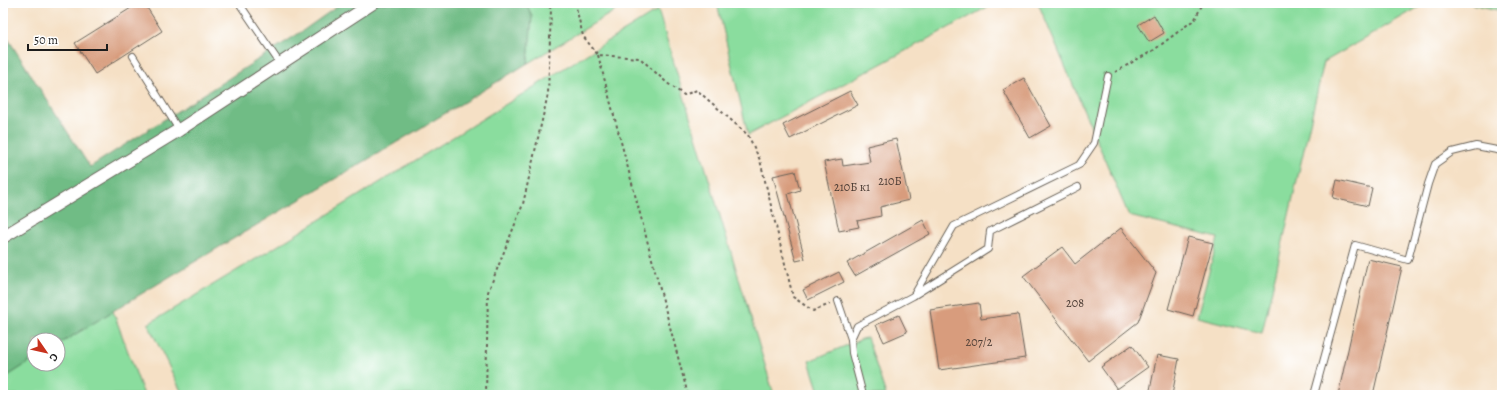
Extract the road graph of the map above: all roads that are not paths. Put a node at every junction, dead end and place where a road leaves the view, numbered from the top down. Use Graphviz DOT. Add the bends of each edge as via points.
graph roads {
  1 [pos="239,3"];
  2 [pos="373,3"];
  3 [pos="132,56"];
  4 [pos="281,65"];
  5 [pos="1108,76"];
  6 [pos="179,130"];
  7 [pos="1502,151"];
  8 [pos="1078,187"];
  9 [pos="3,237"];
  10 [pos="913,296"];
  11 [pos="838,301"];
  12 [pos="851,339"];
  13 [pos="863,395"];
  14 [pos="1314,395"];
  1 -- 4 [label="lane"];
  2 -- 4 [label="street"];
  3 -- 6 [label="lane"];
  4 -- 6 [label="street"];
  5 -- 10 [label="lane" via="1094,143 1079,165 954,226"];
  6 -- 9 [label="street"];
  7 -- 14 [label="lane" via="1476,146 1452,152 1435,164 1408,260 1355,246"];
  8 -- 10 [label="lane" via="990,231 988,249"];
  10 -- 12 [label="lane" via="857,326"];
  11 -- 12 [label="lane"];
  12 -- 13 [label="lane"];
}
